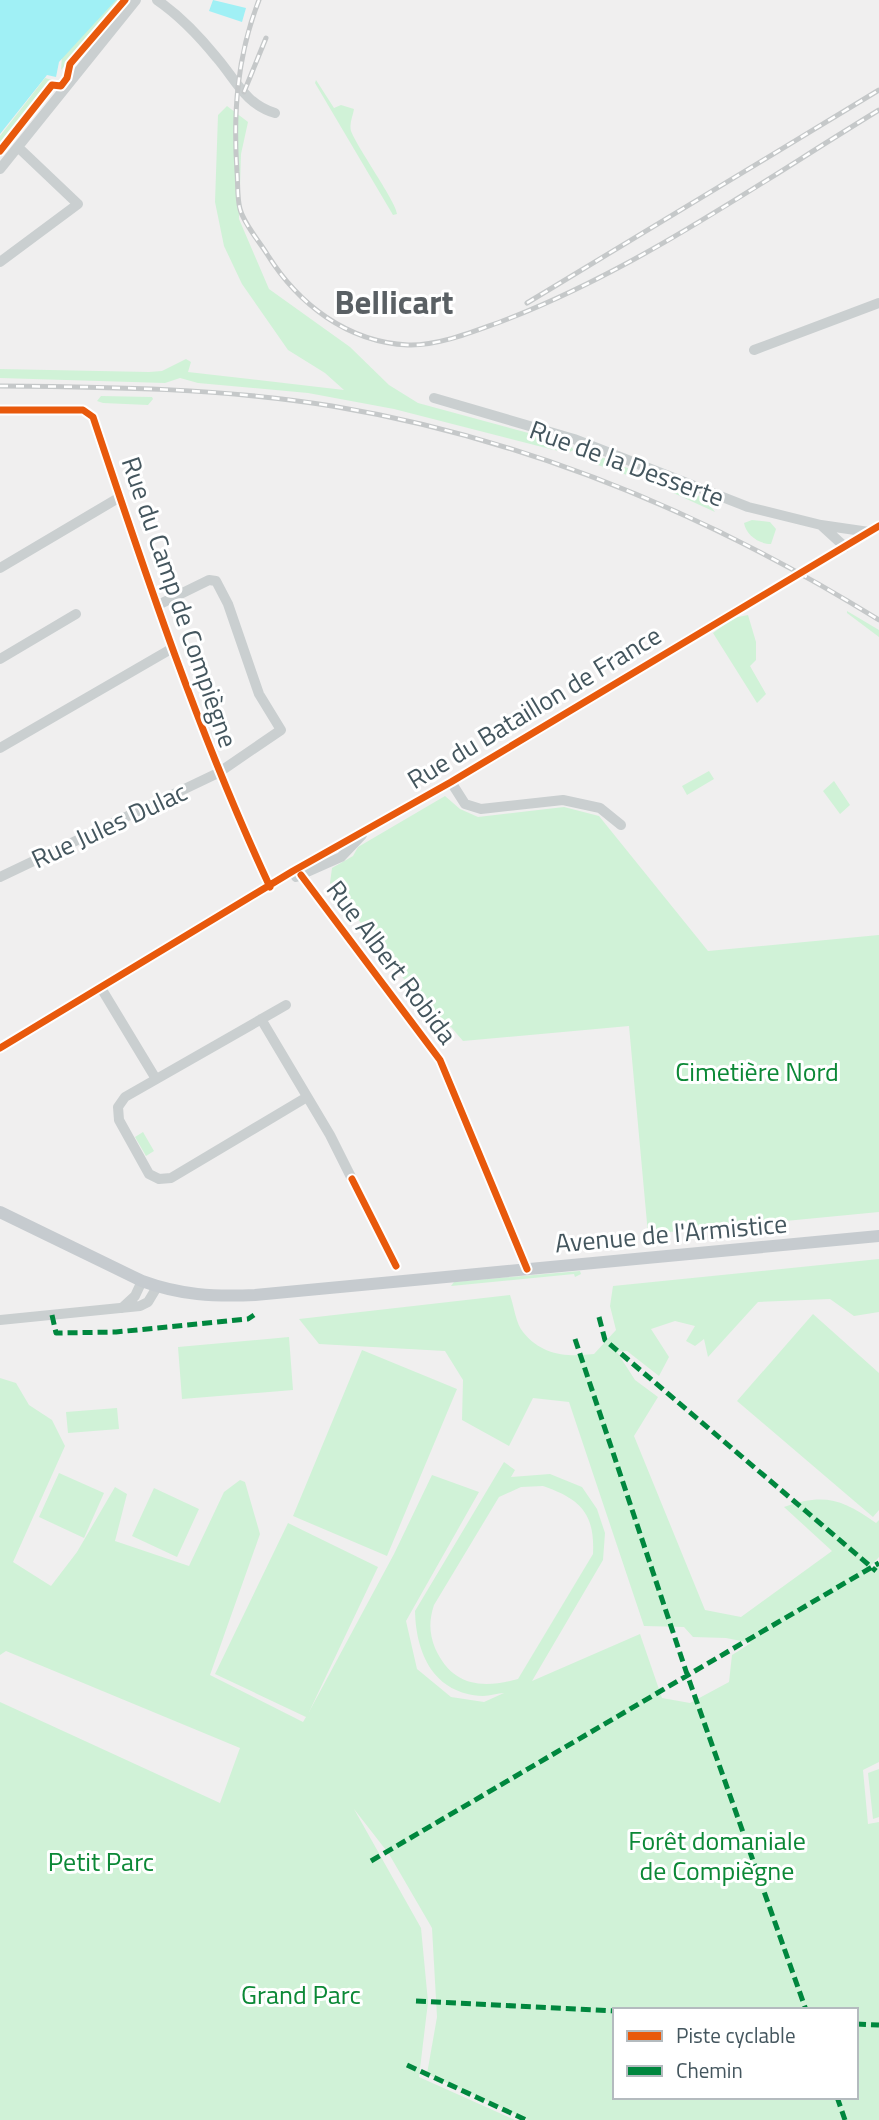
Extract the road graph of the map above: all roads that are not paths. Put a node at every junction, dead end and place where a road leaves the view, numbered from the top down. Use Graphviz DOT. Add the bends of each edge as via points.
graph roads {
  1 [pos="136,0"];
  2 [pos="163,2"];
  3 [pos="275,113"];
  4 [pos="18,147"];
  5 [pos="0,169"];
  6 [pos="0,262"];
  7 [pos="879,303"];
  8 [pos="754,350"];
  9 [pos="434,398"];
  10 [pos="0,410"];
  11 [pos="120,497"];
  12 [pos="821,525"];
  13 [pos="879,526"];
  14 [pos="869,532"];
  15 [pos="845,547"];
  16 [pos="0,568"];
  17 [pos="158,605"];
  18 [pos="76,614"];
  19 [pos="171,649"];
  20 [pos="0,659"];
  21 [pos="0,748"];
  22 [pos="218,773"];
  23 [pos="451,782"];
  24 [pos="617,822"];
  25 [pos="366,829"];
  26 [pos="301,875"];
  27 [pos="289,876"];
  28 [pos="0,877"];
  29 [pos="270,887"];
  30 [pos="101,988"];
  31 [pos="286,1005"];
  32 [pos="261,1019"];
  33 [pos="0,1048"];
  34 [pos="156,1079"];
  35 [pos="307,1097"];
  36 [pos="352,1179"];
  37 [pos="0,1212"];
  38 [pos="879,1236"];
  39 [pos="527,1269"];
  40 [pos="142,1281"];
  41 [pos="157,1287"];
  42 [pos="122,1308"];
  43 [pos="0,1320"];
  1 -- 4 [label="street"];
  2 -- 3 [label="street" via="216,56 243,94"];
  4 -- 5 [label="street"];
  4 -- 6 [label="street" via="78,204"];
  7 -- 8 [label="street"];
  9 -- 12 [label="street, Rue de la Desserte" via="573,439 748,507"];
  10 -- 11 [label="street, Rue du Camp de Compiègne" via="91,413"];
  11 -- 16 [label="street"];
  11 -- 17 [label="street, Rue du Camp de Compiègne"];
  12 -- 14 [label="street, Rue de la Desserte"];
  12 -- 15 [label="street, Rue de la Desserte"];
  13 -- 14 [label="street, Rue du Bataillon de France"];
  14 -- 15 [label="street, Rue du Bataillon de France"];
  15 -- 23 [label="street, Rue du Bataillon de France"];
  17 -- 19 [label="street, Rue du Camp de Compiègne"];
  17 -- 22 [label="street, Rue Jules Dulac" via="209,580 216,581 259,694 281,730"];
  18 -- 20 [label="street"];
  19 -- 21 [label="street"];
  19 -- 22 [label="street, Rue du Camp de Compiègne"];
  22 -- 28 [label="street, Rue Jules Dulac"];
  22 -- 29 [label="street, Rue du Camp de Compiègne"];
  23 -- 24 [label="street" via="465,804 481,809 563,800 600,808"];
  23 -- 25 [label="street, Rue du Bataillon de France"];
  25 -- 26 [label="street, Rue du Bataillon de France" via="341,857"];
  25 -- 27 [label="street, Rue du Bataillon de France"];
  26 -- 27 [label="street, Rue du Bataillon de France"];
  26 -- 39 [label="street, Rue Albert Robida" via="440,1060"];
  27 -- 29 [label="street, Rue du Bataillon de France"];
  29 -- 30 [label="street, Rue du Bataillon de France"];
  30 -- 33 [label="street, Rue du Bataillon de France"];
  30 -- 34 [label="street"];
  31 -- 32 [label="street"];
  32 -- 34 [label="street"];
  32 -- 35 [label="street"];
  34 -- 35 [label="street" via="125,1097 118,1107 119,1120 149,1174 159,1180 172,1178"];
  35 -- 36 [label="street"];
  37 -- 40 [label="main road, Avenue de l'Armistice"];
  38 -- 39 [label="main road, Avenue de l'Armistice"];
  39 -- 41 [label="main road, Avenue de l'Armistice" via="216,1296"];
  40 -- 41 [label="main road, Avenue de l'Armistice"];
  40 -- 42 [label="street"];
  41 -- 42 [label="street" via="148,1302"];
  42 -- 43 [label="street"];
}
